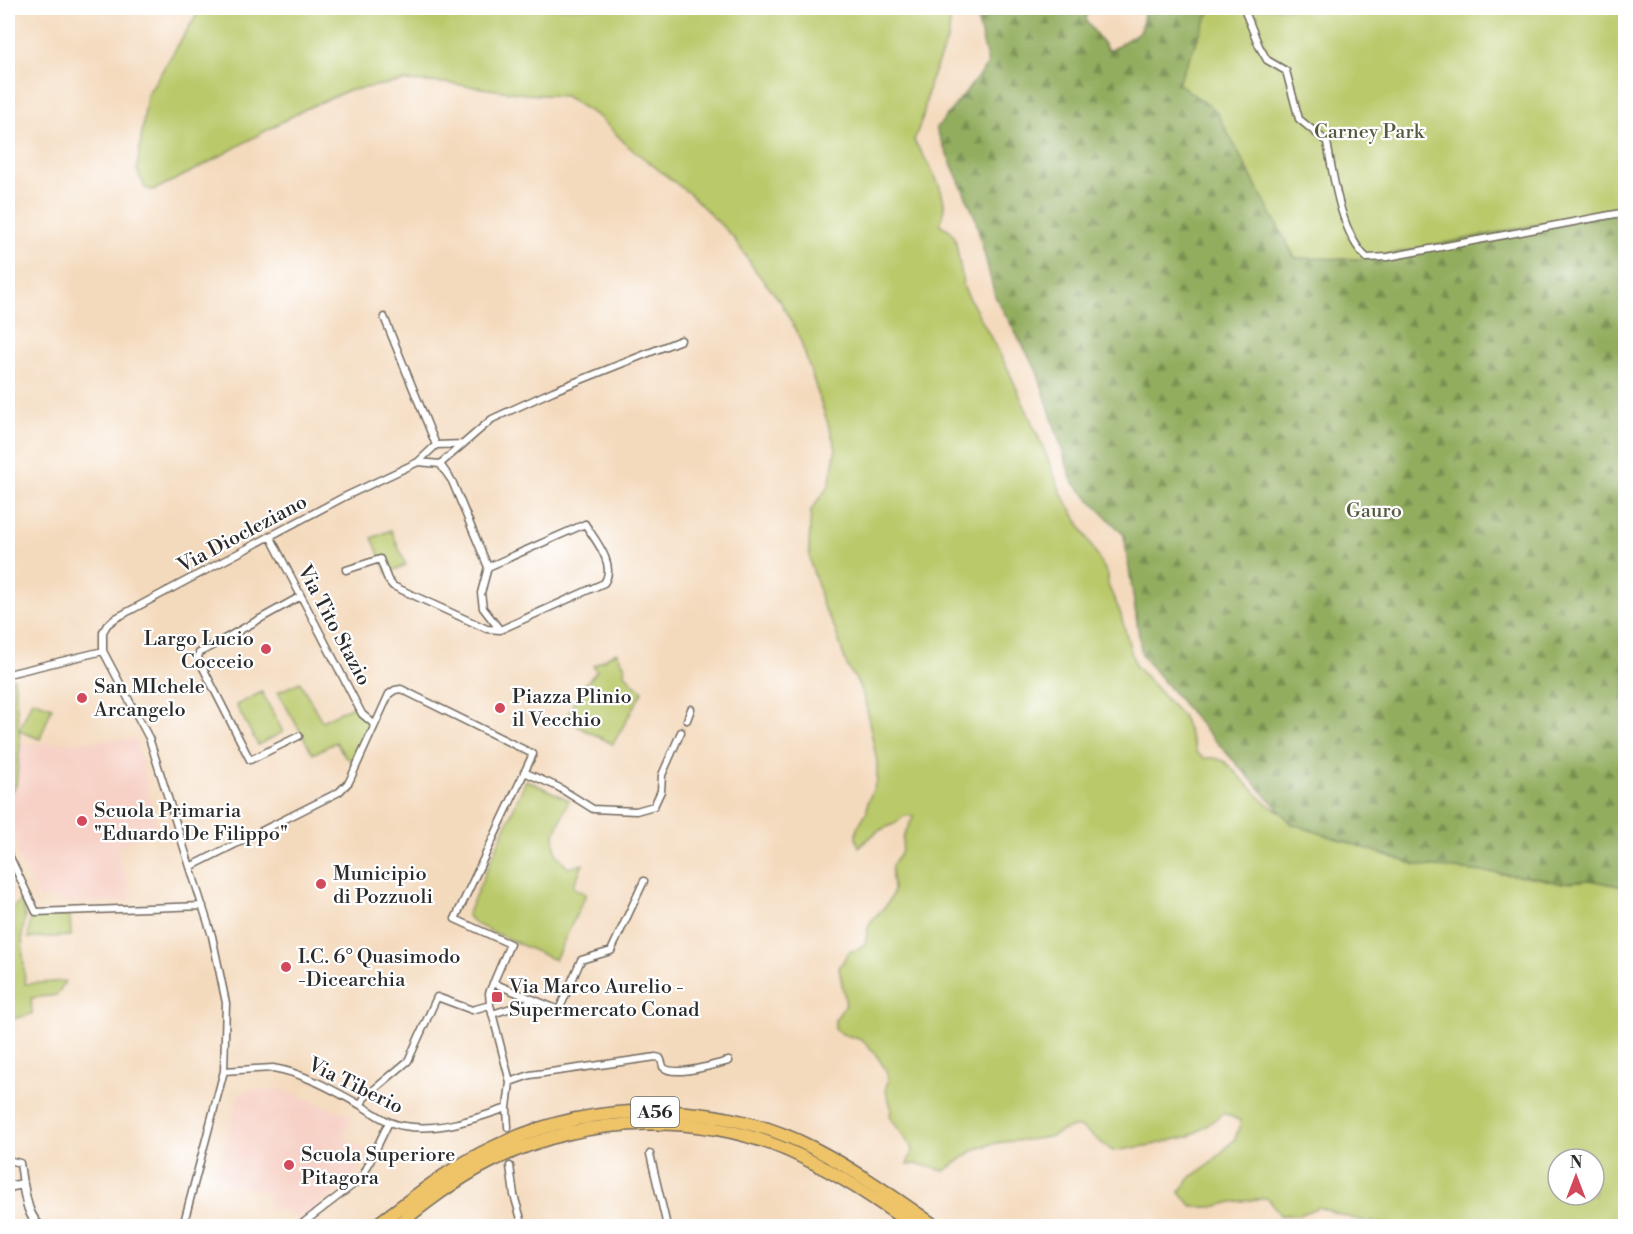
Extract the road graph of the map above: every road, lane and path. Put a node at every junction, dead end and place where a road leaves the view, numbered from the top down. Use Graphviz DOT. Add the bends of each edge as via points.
graph roads {
  1 [pos="1246,14"];
  2 [pos="1626,212"];
  3 [pos="384,317"];
  4 [pos="681,340"];
  5 [pos="463,444"];
  6 [pos="436,445"];
  7 [pos="418,462"];
  8 [pos="440,464"];
  9 [pos="270,536"];
  10 [pos="488,567"];
  11 [pos="346,570"];
  12 [pos="301,596"];
  13 [pos="500,630"];
  14 [pos="103,651"];
  15 [pos="8,675"];
  16 [pos="691,709"];
  17 [pos="687,720"];
  18 [pos="375,725"];
  19 [pos="681,732"];
  20 [pos="299,736"];
  21 [pos="524,772"];
  22 [pos="8,853"];
  23 [pos="190,867"];
  24 [pos="644,881"];
  25 [pos="203,906"];
  26 [pos="493,983"];
  27 [pos="535,1000"];
  28 [pos="490,1005"];
  29 [pos="492,1014"];
  30 [pos="729,1061"];
  31 [pos="224,1071"];
  32 [pos="510,1082"];
  33 [pos="361,1105"];
  34 [pos="507,1108"];
  35 [pos="389,1122"];
  36 [pos="508,1127"];
  37 [pos="650,1154"];
  38 [pos="8,1160"];
  39 [pos="510,1166"];
  40 [pos="23,1184"];
  41 [pos="8,1187"];
  42 [pos="31,1214"];
  43 [pos="27,1227"];
  44 [pos="40,1227"];
  45 [pos="98,1227"];
  46 [pos="165,1227"];
  47 [pos="183,1227"];
  48 [pos="299,1227"];
  49 [pos="375,1227"];
  50 [pos="396,1227"];
  51 [pos="523,1227"];
  52 [pos="667,1227"];
  53 [pos="789,1227"];
  54 [pos="798,1227"];
  55 [pos="914,1227"];
  56 [pos="936,1227"];
  1 -- 2 [label="street" via="1267,60 1286,71 1299,119 1327,142 1337,195 1356,247 1367,258"];
  3 -- 6 [label="street"];
  4 -- 5 [label="street" via="492,419"];
  5 -- 6 [label="street"];
  5 -- 8 [label="street"];
  6 -- 7 [label="street, Via Diocleziano"];
  7 -- 8 [label="street"];
  7 -- 9 [label="street, Via Diocleziano"];
  8 -- 10 [label="street" via="452,481"];
  9 -- 12 [label="street, Via Tito Stazio"];
  9 -- 14 [label="street, Via Diocleziano" via="116,618 103,632"];
  10 -- 13 [label="street" via="481,593 483,608"];
  10 -- 13 [label="street" via="585,524 602,550 609,570 604,583"];
  11 -- 13 [label="street" via="380,559 393,586 488,629"];
  12 -- 18 [label="street, Via Tito Stazio" via="362,714"];
  12 -- 20 [label="street" via="199,653 198,658 250,760"];
  14 -- 15 [label="street"];
  14 -- 23 [label="street" via="149,738"];
  16 -- 17 [label="street"];
  18 -- 21 [label="street" via="389,694 401,689 533,754"];
  18 -- 23 [label="street" via="349,782 339,792"];
  19 -- 21 [label="street" via="662,775 661,791 654,806 636,811 593,808"];
  21 -- 26 [label="street" via="455,919 510,944"];
  22 -- 25 [label="street" via="36,912"];
  23 -- 25 [label="street"];
  24 -- 27 [label="street" via="611,951 581,960 559,1010"];
  25 -- 31 [label="street" via="226,1003"];
  26 -- 27 [label="street"];
  26 -- 28 [label="street"];
  27 -- 29 [label="street"];
  28 -- 29 [label="street"];
  28 -- 33 [label="street" via="472,1010 437,997 408,1061 364,1098"];
  29 -- 32 [label="street"];
  30 -- 32 [label="street" via="682,1072 666,1069 656,1057 530,1075"];
  31 -- 33 [label="street, Via Tiberio" via="281,1069"];
  31 -- 47 [label="street"];
  32 -- 34 [label="street"];
  33 -- 35 [label="street, Via Tiberio"];
  34 -- 35 [label="street, Via Tiberio" via="432,1126"];
  34 -- 36 [label="street"];
  35 -- 48 [label="street" via="362,1178"];
  37 -- 52 [label="street"];
  38 -- 40 [label="street" via="20,1163"];
  39 -- 51 [label="street"];
  40 -- 41 [label="street"];
  40 -- 42 [label="street"];
  42 -- 43 [label="street"];
  42 -- 44 [label="street"];
  45 -- 46 [label="street"];
  49 -- 56 [label="highway, A56" via="449,1172 515,1137 588,1117 648,1112 729,1120 786,1137 840,1163"];
  50 -- 55 [label="highway, A56" via="464,1178 520,1149 588,1129 645,1124 711,1128 777,1146 831,1172"];
  53 -- 54 [label="street"];
}
